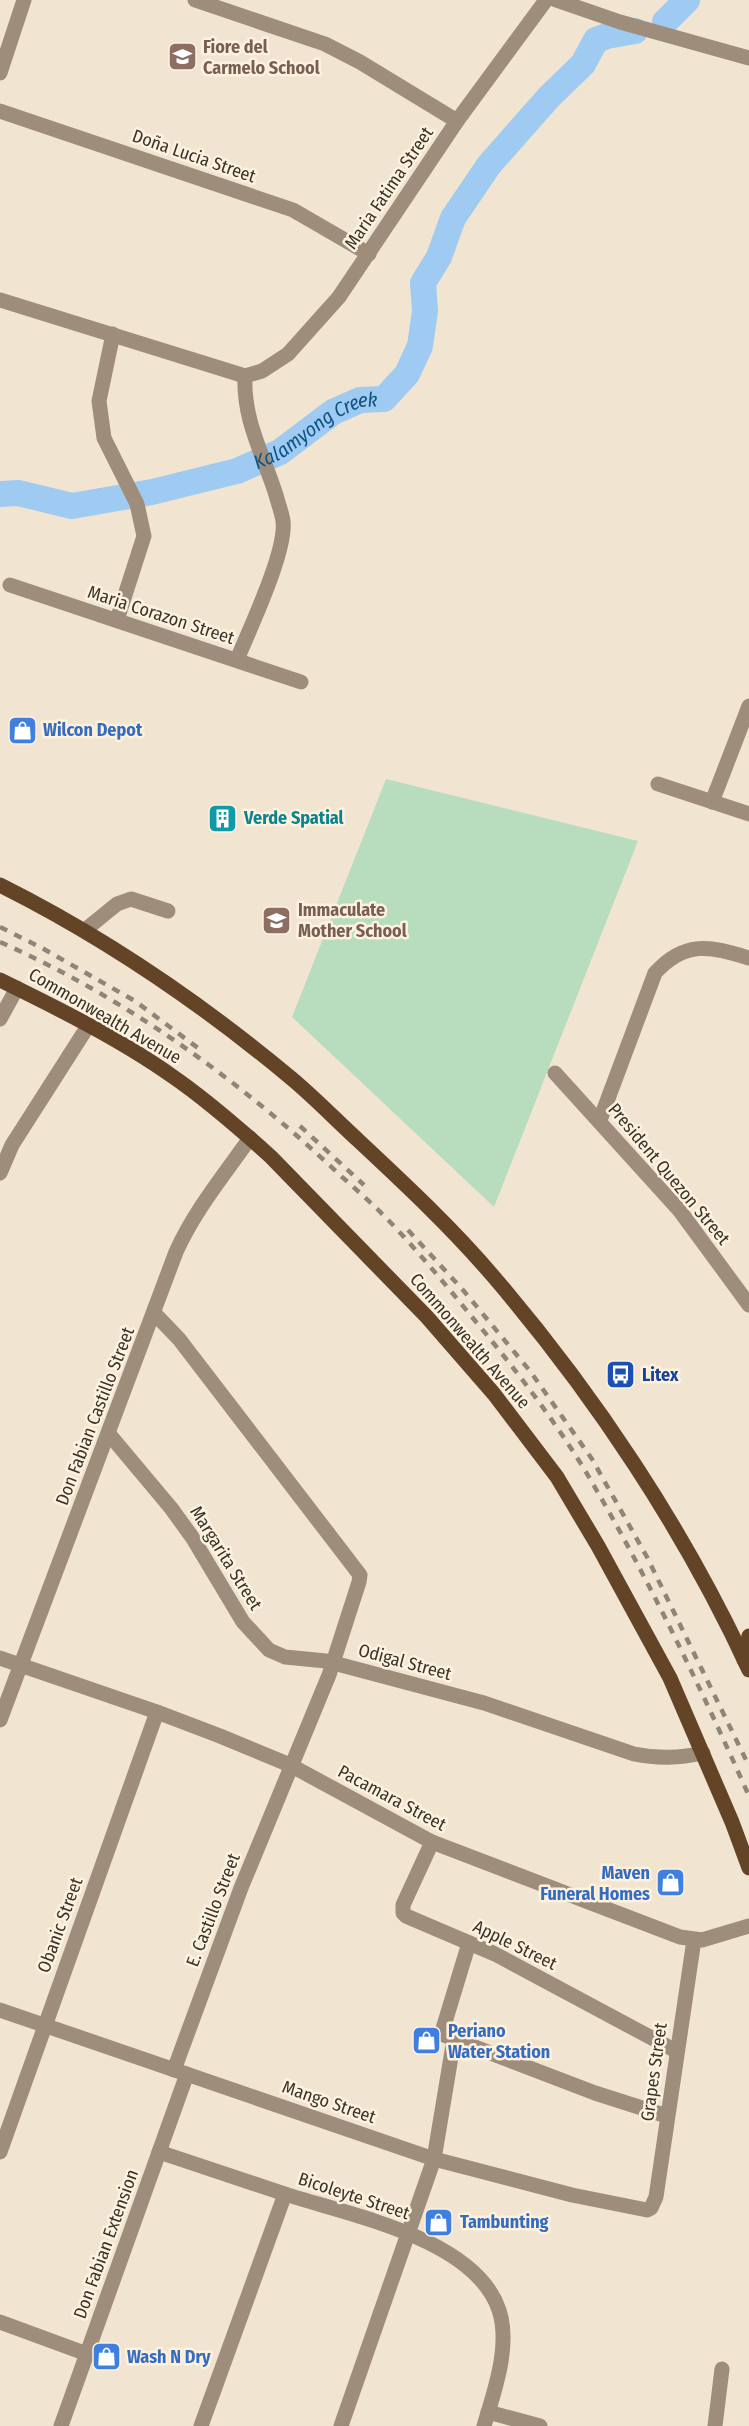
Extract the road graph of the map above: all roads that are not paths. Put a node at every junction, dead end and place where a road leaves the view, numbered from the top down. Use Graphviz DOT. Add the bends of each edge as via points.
graph roads {
  1 [pos="24,0"];
  2 [pos="195,0"];
  3 [pos="546,0"];
  4 [pos="556,0"];
  5 [pos="749,58"];
  6 [pos="0,73"];
  7 [pos="0,111"];
  8 [pos="457,121"];
  9 [pos="369,254"];
  10 [pos="0,300"];
  11 [pos="113,334"];
  12 [pos="245,376"];
  13 [pos="10,585"];
  14 [pos="117,620"];
  15 [pos="237,660"];
  16 [pos="301,682"];
  17 [pos="749,706"];
  18 [pos="658,784"];
  19 [pos="712,802"];
  20 [pos="749,814"];
  21 [pos="0,885"];
  22 [pos="168,911"];
  23 [pos="85,930"];
  24 [pos="749,958"];
  25 [pos="0,980"];
  26 [pos="17,988"];
  27 [pos="0,1019"];
  28 [pos="88,1026"];
  29 [pos="555,1073"];
  30 [pos="600,1120"];
  31 [pos="250,1138"];
  32 [pos="0,1173"];
  33 [pos="747,1298"];
  34 [pos="155,1314"];
  35 [pos="109,1434"];
  36 [pos="749,1636"];
  37 [pos="0,1658"];
  38 [pos="333,1663"];
  39 [pos="21,1665"];
  40 [pos="746,1665"];
  41 [pos="157,1712"];
  42 [pos="0,1720"];
  43 [pos="703,1753"];
  44 [pos="290,1765"];
  45 [pos="432,1842"];
  46 [pos="749,1868"];
  47 [pos="749,1926"];
  48 [pos="694,1940"];
  49 [pos="469,1943"];
  50 [pos="0,2010"];
  51 [pos="45,2025"];
  52 [pos="454,2039"];
  53 [pos="676,2051"];
  54 [pos="180,2072"];
  55 [pos="667,2116"];
  56 [pos="0,2152"];
  57 [pos="159,2152"];
  58 [pos="434,2159"];
  59 [pos="285,2194"];
  60 [pos="651,2208"];
  61 [pos="408,2233"];
  62 [pos="0,2322"];
  63 [pos="87,2354"];
  64 [pos="722,2369"];
  65 [pos="486,2419"];
  66 [pos="62,2426"];
  67 [pos="201,2426"];
  68 [pos="341,2426"];
  69 [pos="540,2426"];
  70 [pos="715,2426"];
  1 -- 6 [label="street"];
  2 -- 8 [label="street" via="332,47"];
  3 -- 8 [label="street, Maria Fatima Street"];
  4 -- 5 [label="street"];
  7 -- 9 [label="street, Doña Lucia Street" via="293,210"];
  8 -- 9 [label="street, Maria Fatima Street"];
  9 -- 12 [label="street, Maria Fatima Street" via="339,297 288,354 262,371"];
  10 -- 11 [label="street"];
  11 -- 12 [label="street"];
  11 -- 14 [label="street" via="99,401 104,438 137,504 144,536"];
  12 -- 15 [label="street" via="248,418 284,522 278,558"];
  13 -- 14 [label="street, Maria Corazon Street"];
  14 -- 15 [label="street, Maria Corazon Street"];
  15 -- 16 [label="street, Maria Corazon Street"];
  17 -- 19 [label="street"];
  18 -- 19 [label="street"];
  19 -- 20 [label="street"];
  21 -- 23 [label="main road"];
  22 -- 23 [label="street" via="131,899 117,903"];
  23 -- 40 [label="main road" via="148,970 292,1079 417,1195 492,1275 553,1350 617,1439 680,1538"];
  24 -- 30 [label="street" via="709,947 689,949 665,961 655,973"];
  25 -- 26 [label="main road, Commonwealth Avenue"];
  26 -- 27 [label="street"];
  26 -- 28 [label="main road, Commonwealth Avenue"];
  28 -- 31 [label="main road, Commonwealth Avenue" via="171,1075"];
  28 -- 32 [label="street" via="12,1145"];
  29 -- 30 [label="street, President Quezon Street"];
  30 -- 33 [label="street, President Quezon Street" via="680,1211"];
  31 -- 34 [label="street, Don Fabian Castillo Street" via="186,1230"];
  31 -- 43 [label="main road, Commonwealth Avenue" via="427,1317 494,1394 557,1478 670,1678"];
  34 -- 35 [label="street, Don Fabian Castillo Street"];
  34 -- 38 [label="street, Odigal Street" via="179,1339 357,1569 359,1582"];
  35 -- 38 [label="street, Margarita Street" via="171,1508 243,1622 269,1650 285,1657"];
  35 -- 39 [label="street, Don Fabian Castillo Street"];
  36 -- 40 [label="main road"];
  37 -- 39 [label="street, Pacamara Street"];
  38 -- 43 [label="street, Odigal Street" via="484,1703 634,1754 674,1759"];
  38 -- 44 [label="street, E. Castillo Street"];
  39 -- 41 [label="street, Pacamara Street"];
  39 -- 42 [label="street, Don Fabian Castillo Street"];
  41 -- 44 [label="street, Pacamara Street"];
  41 -- 51 [label="street, Obanic Street"];
  43 -- 46 [label="main road, Commonwealth Avenue"];
  44 -- 45 [label="street, Pacamara Street"];
  44 -- 54 [label="street, E. Castillo Street" via="241,1888"];
  45 -- 48 [label="street, Pacamara Street"];
  45 -- 49 [label="street, Apple Street" via="403,1912"];
  47 -- 48 [label="street"];
  48 -- 53 [label="street, Grapes Street"];
  49 -- 52 [label="street" via="442,2032"];
  49 -- 53 [label="street, Apple Street"];
  50 -- 51 [label="street, Mango Street"];
  51 -- 54 [label="street, Mango Street"];
  51 -- 56 [label="street, Obanic Street"];
  52 -- 55 [label="street"];
  52 -- 58 [label="street"];
  53 -- 55 [label="street, Grapes Street"];
  54 -- 57 [label="street, Don Fabian Extension"];
  54 -- 58 [label="street, Mango Street"];
  55 -- 60 [label="street, Grapes Street" via="656,2197"];
  57 -- 59 [label="street, Bicoleyte Street"];
  57 -- 63 [label="street, Don Fabian Extension"];
  58 -- 60 [label="street, Mango Street" via="595,2200 640,2210"];
  58 -- 61 [label="street"];
  59 -- 61 [label="street, Bicoleyte Street"];
  59 -- 67 [label="street"];
  61 -- 65 [label="street, Bicoleyte Street" via="456,2258 476,2274 499,2310 503,2335 500,2364"];
  61 -- 68 [label="street"];
  62 -- 63 [label="street"];
  63 -- 66 [label="street, Don Fabian Extension"];
  64 -- 70 [label="street"];
  65 -- 69 [label="street, Bicoleyte Street"];
}
